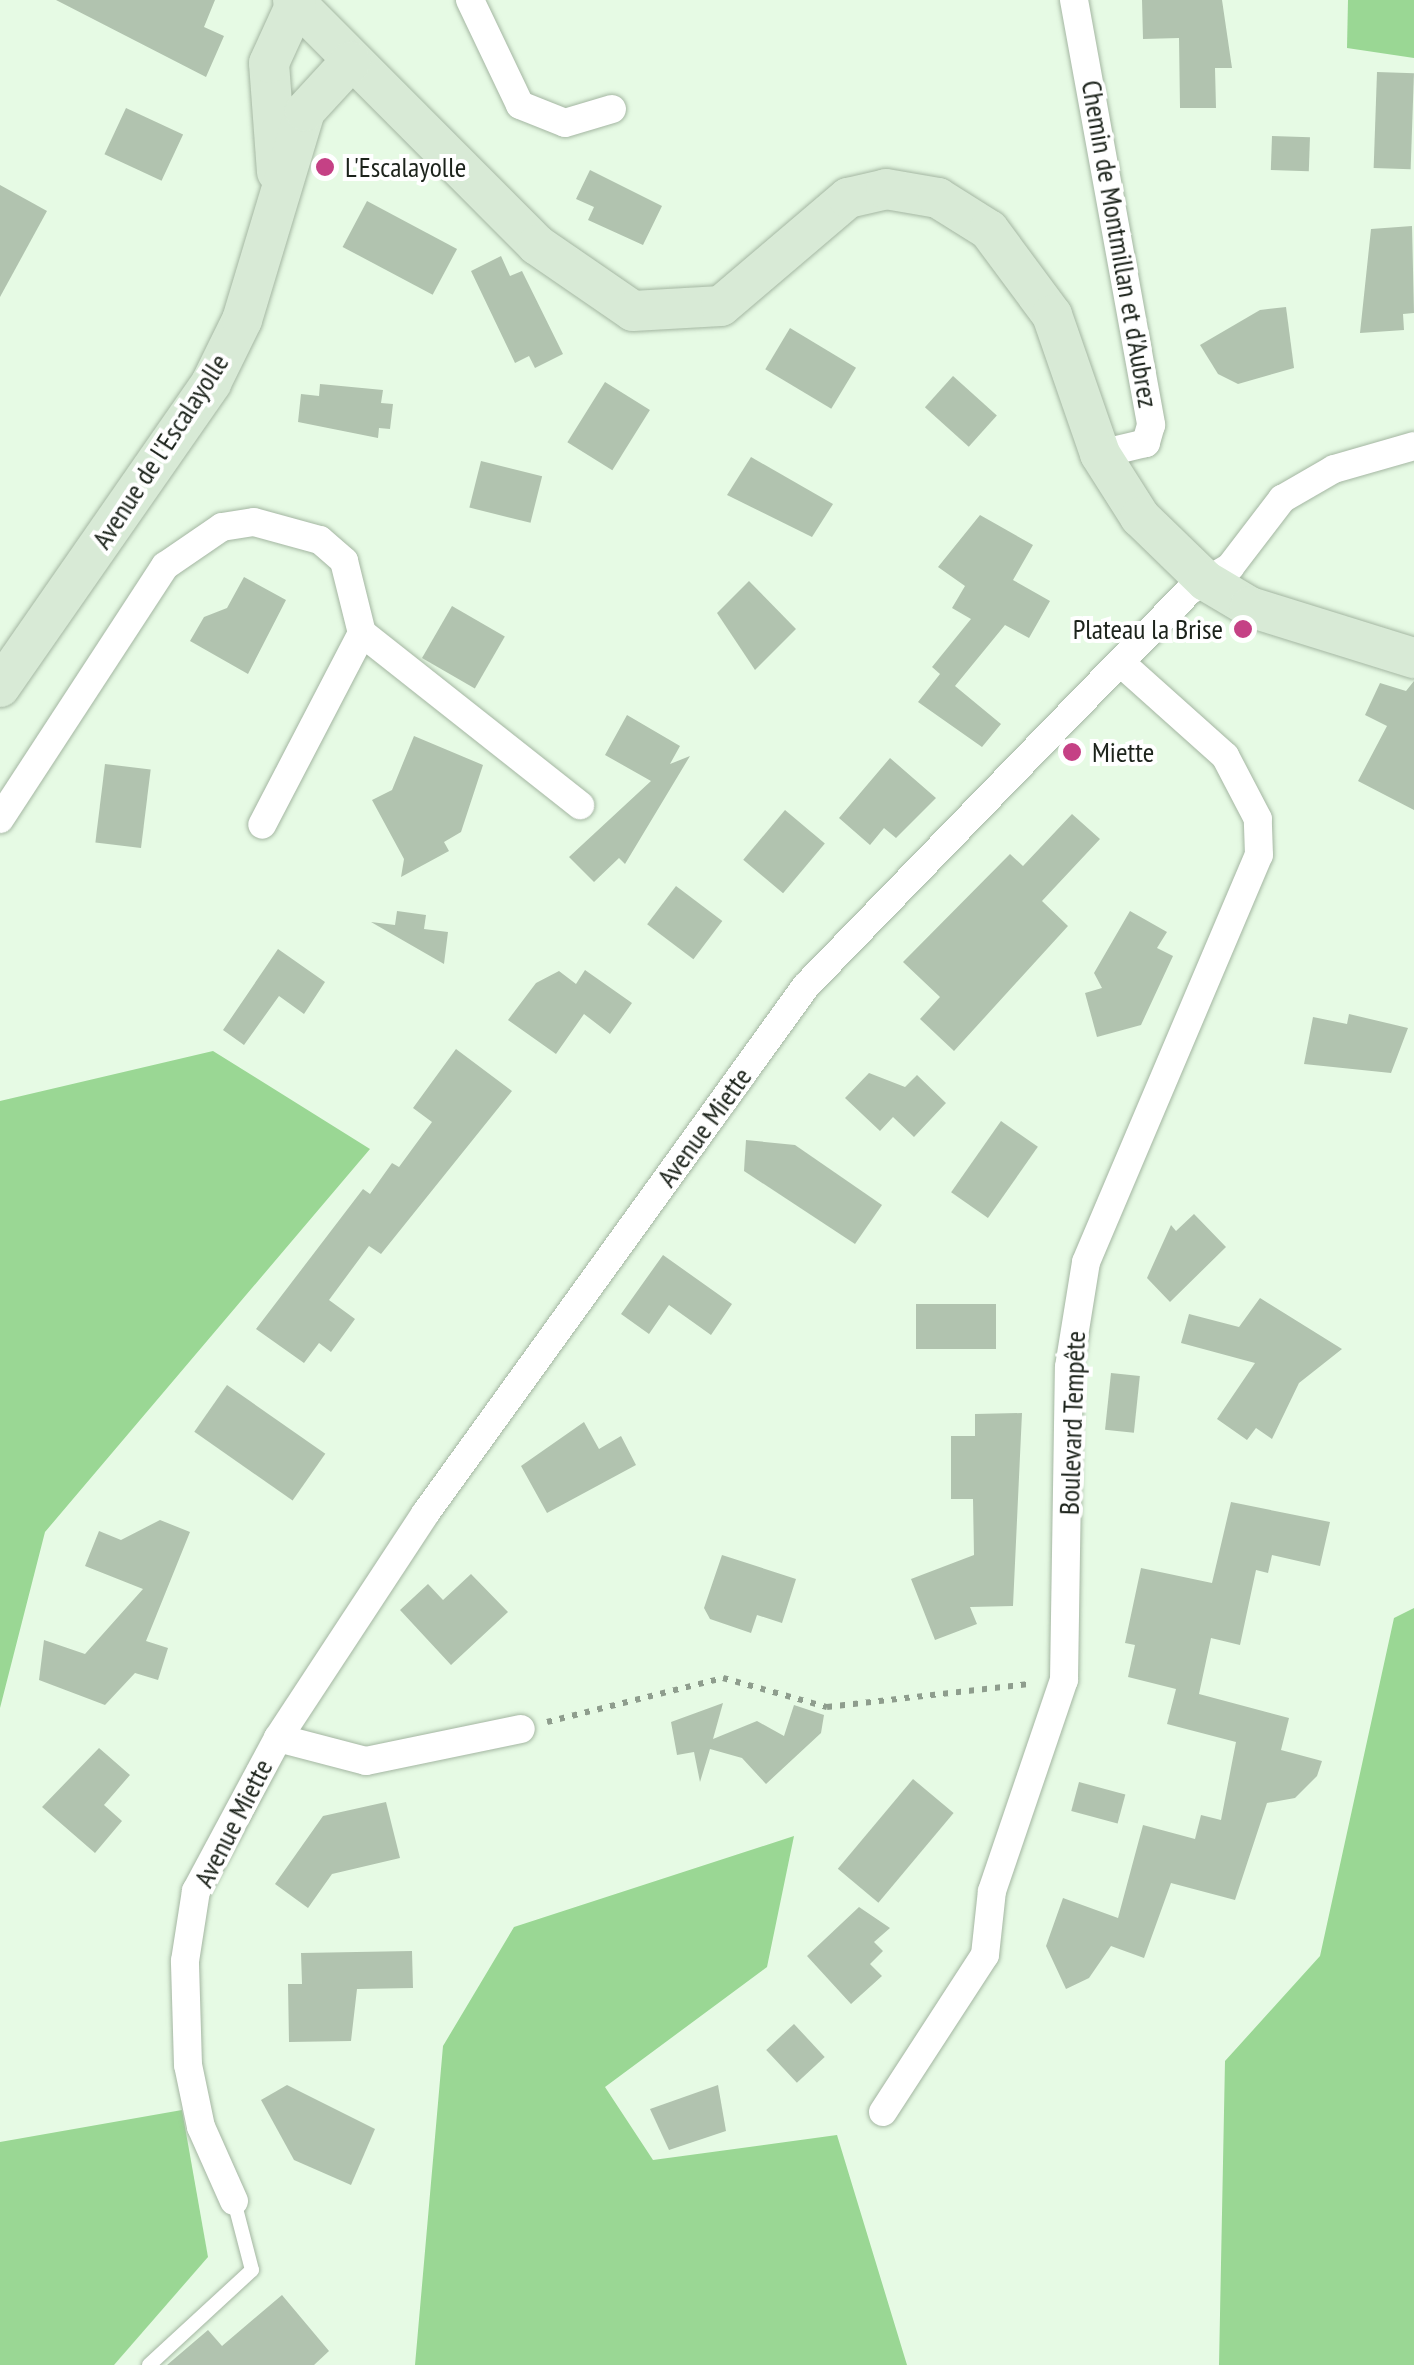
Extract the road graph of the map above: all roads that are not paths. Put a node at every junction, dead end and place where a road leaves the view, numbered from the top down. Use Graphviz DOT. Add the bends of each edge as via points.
graph roads {
  1 [pos="470,0"];
  2 [pos="1074,0"];
  3 [pos="295,2"];
  4 [pos="350,62"];
  5 [pos="612,109"];
  6 [pos="280,196"];
  7 [pos="1414,446"];
  8 [pos="1100,454"];
  9 [pos="1206,581"];
  10 [pos="362,633"];
  11 [pos="1414,658"];
  12 [pos="1122,664"];
  13 [pos="0,687"];
  14 [pos="580,805"];
  15 [pos="0,818"];
  16 [pos="262,826"];
  17 [pos="522,1728"];
  18 [pos="278,1738"];
  19 [pos="882,2112"];
  20 [pos="234,2201"];
  21 [pos="149,2365"];
  1 -- 5 [label="street" via="520,105 565,123"];
  2 -- 8 [label="street, Chemin de Montmillan et d'Aubrez" via="1151,425 1146,443"];
  3 -- 4 [label="street"];
  3 -- 6 [label="street, Avenue de l'Escalayolle" via="268,63"];
  4 -- 6 [label="street, Avenue de l'Escalayolle" via="305,111"];
  4 -- 8 [label="street" via="537,245 634,311 721,306 848,198 886,189 938,198 989,230 1052,315"];
  6 -- 13 [label="street, Avenue de l'Escalayolle" via="242,320 211,383"];
  7 -- 9 [label="street, Avenue Miette" via="1307,482"];
  8 -- 9 [label="street" via="1140,517"];
  9 -- 11 [label="street" via="1288,624"];
  9 -- 12 [label="street, Avenue Miette"];
  10 -- 14 [label="street"];
  10 -- 15 [label="street" via="344,561 320,540 254,522 222,527 165,566"];
  10 -- 16 [label="street"];
  12 -- 18 [label="street, Avenue Miette" via="806,986 425,1514"];
  12 -- 19 [label="street, Boulevard Tempête" via="1225,756 1258,819 1260,855 1086,1262 1069,1368 1064,1680 992,1890 985,1955"];
  17 -- 18 [label="street, Avenue Miette" via="366,1761"];
  18 -- 20 [label="street, Avenue Miette" via="196,1892 185,1961 200,2128"];
  20 -- 21 [label="lane" via="252,2270"];
}
